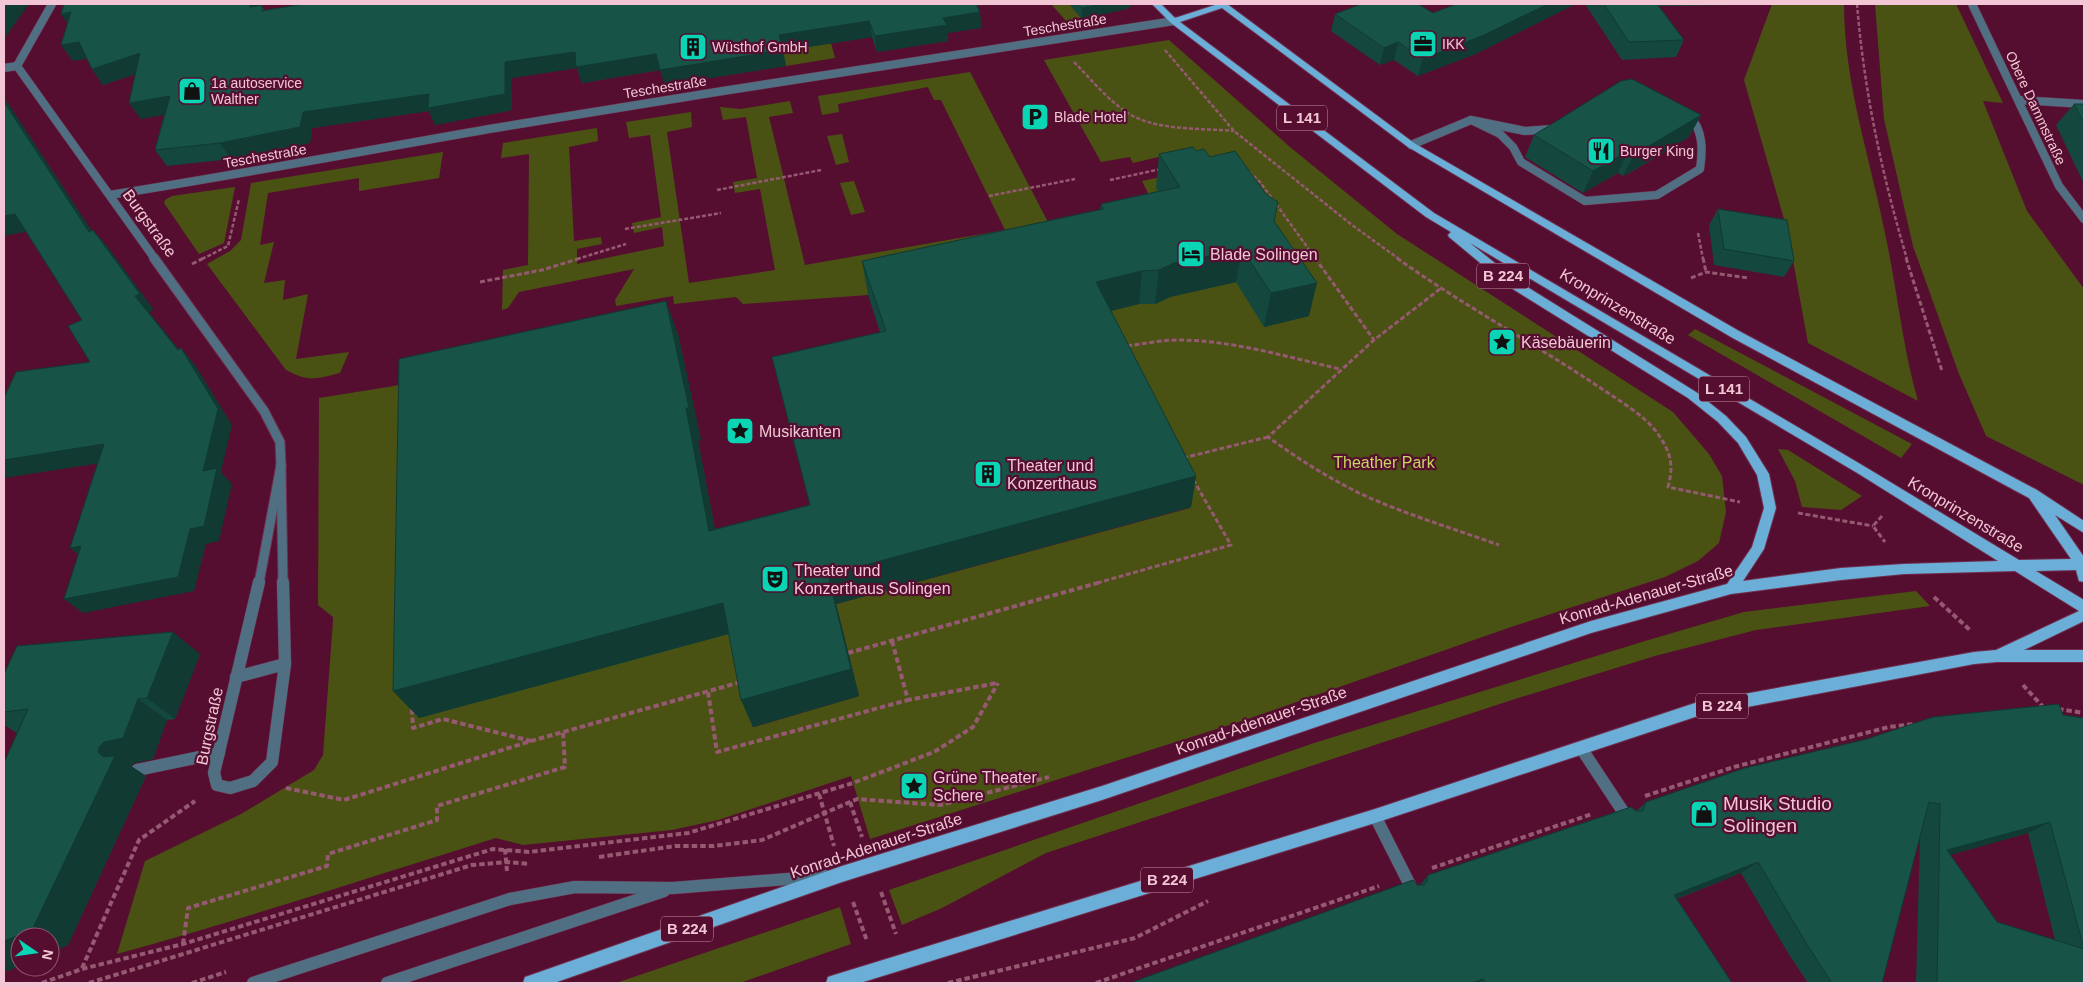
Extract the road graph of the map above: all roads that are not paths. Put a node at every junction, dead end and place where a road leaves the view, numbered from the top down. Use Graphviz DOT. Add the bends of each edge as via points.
graph roads {
  1 [pos="52,4"];
  2 [pos="1156,4"];
  3 [pos="1223,4"];
  4 [pos="1972,4"];
  5 [pos="1174,21"];
  6 [pos="17,66"];
  7 [pos="4,68"];
  8 [pos="2019,100"];
  9 [pos="2084,104"];
  10 [pos="1681,109"];
  11 [pos="1471,120"];
  12 [pos="1558,125"];
  13 [pos="1410,145"];
  14 [pos="110,195"];
  15 [pos="1430,215"];
  16 [pos="2084,219"];
  17 [pos="281,464"];
  18 [pos="2032,494"];
  19 [pos="2084,528"];
  20 [pos="2017,565"];
  21 [pos="2083,568"];
  22 [pos="1731,588"];
  23 [pos="2084,607"];
  24 [pos="2084,615"];
  25 [pos="1996,656"];
  26 [pos="2084,656"];
  27 [pos="286,664"];
  28 [pos="236,677"];
  29 [pos="1581,748"];
  30 [pos="218,753"];
  31 [pos="137,770"];
  32 [pos="1375,816"];
  33 [pos="1626,816"];
  34 [pos="842,874"];
  35 [pos="672,888"];
  36 [pos="1412,889"];
  37 [pos="253,983"];
  38 [pos="387,983"];
  39 [pos="531,983"];
  40 [pos="834,983"];
  1 -- 6 [label="street"];
  2 -- 5 [label="main road, Kronprinzenstraße / L 141"];
  3 -- 5 [label="main road, Teschestraße"];
  3 -- 13 [label="main road, Kronprinzenstraße / L 141"];
  4 -- 8 [label="street, Obere Dammstraße"];
  5 -- 14 [label="street, Teschestraße" via="702,94"];
  5 -- 15 [label="main road, Kronprinzenstraße / L 141"];
  6 -- 7 [label="street"];
  6 -- 14 [label="street, Burgstraße"];
  8 -- 9 [label="street"];
  8 -- 16 [label="street, Obere Dammstraße" via="2059,186"];
  10 -- 11 [label="street" via="1692,118 1702,138 1700,169 1657,196 1585,201 1520,162 1502,136"];
  11 -- 12 [label="street" via="1534,132 1551,130"];
  11 -- 13 [label="street"];
  13 -- 18 [label="main road, Kronprinzenstraße / L 141" via="1735,334"];
  14 -- 17 [label="street, Burgstraße" via="264,411 280,442"];
  15 -- 20 [label="main road, Kronprinzenstraße / L 141"];
  15 -- 22 [label="main road, B 224" via="1512,283 1692,395 1742,440 1764,474 1770,508 1758,549"];
  17 -- 27 [label="street, Burgstraße"];
  17 -- 28 [label="street, Burgstraße" via="258,589"];
  18 -- 19 [label="main road, Kronprinzenstraße / L 141"];
  18 -- 21 [label="main road"];
  20 -- 21 [label="main road, B 224"];
  20 -- 22 [label="main road, Konrad-Adenauer-Straße / B 224" via="1904,569"];
  20 -- 23 [label="main road, Kronprinzenstraße / L 141"];
  22 -- 34 [label="main road, Konrad-Adenauer-Straße / B 224" via="1591,627 1102,793"];
  24 -- 25 [label="main road"];
  25 -- 26 [label="main road, B 224"];
  25 -- 29 [label="main road, B 224" via="1695,710"];
  27 -- 28 [label="street"];
  27 -- 30 [label="street, Burgstraße" via="272,762 254,781 230,788 217,785 214,773"];
  28 -- 30 [label="street, Burgstraße"];
  29 -- 32 [label="main road, B 224"];
  29 -- 33 [label="street"];
  30 -- 31 [label="street"];
  32 -- 36 [label="street"];
  32 -- 40 [label="main road, B 224"];
  34 -- 35 [label="street"];
  34 -- 39 [label="main road, Konrad-Adenauer-Straße / B 224"];
  35 -- 37 [label="street" via="575,887 510,899"];
  35 -- 38 [label="street"];
}
